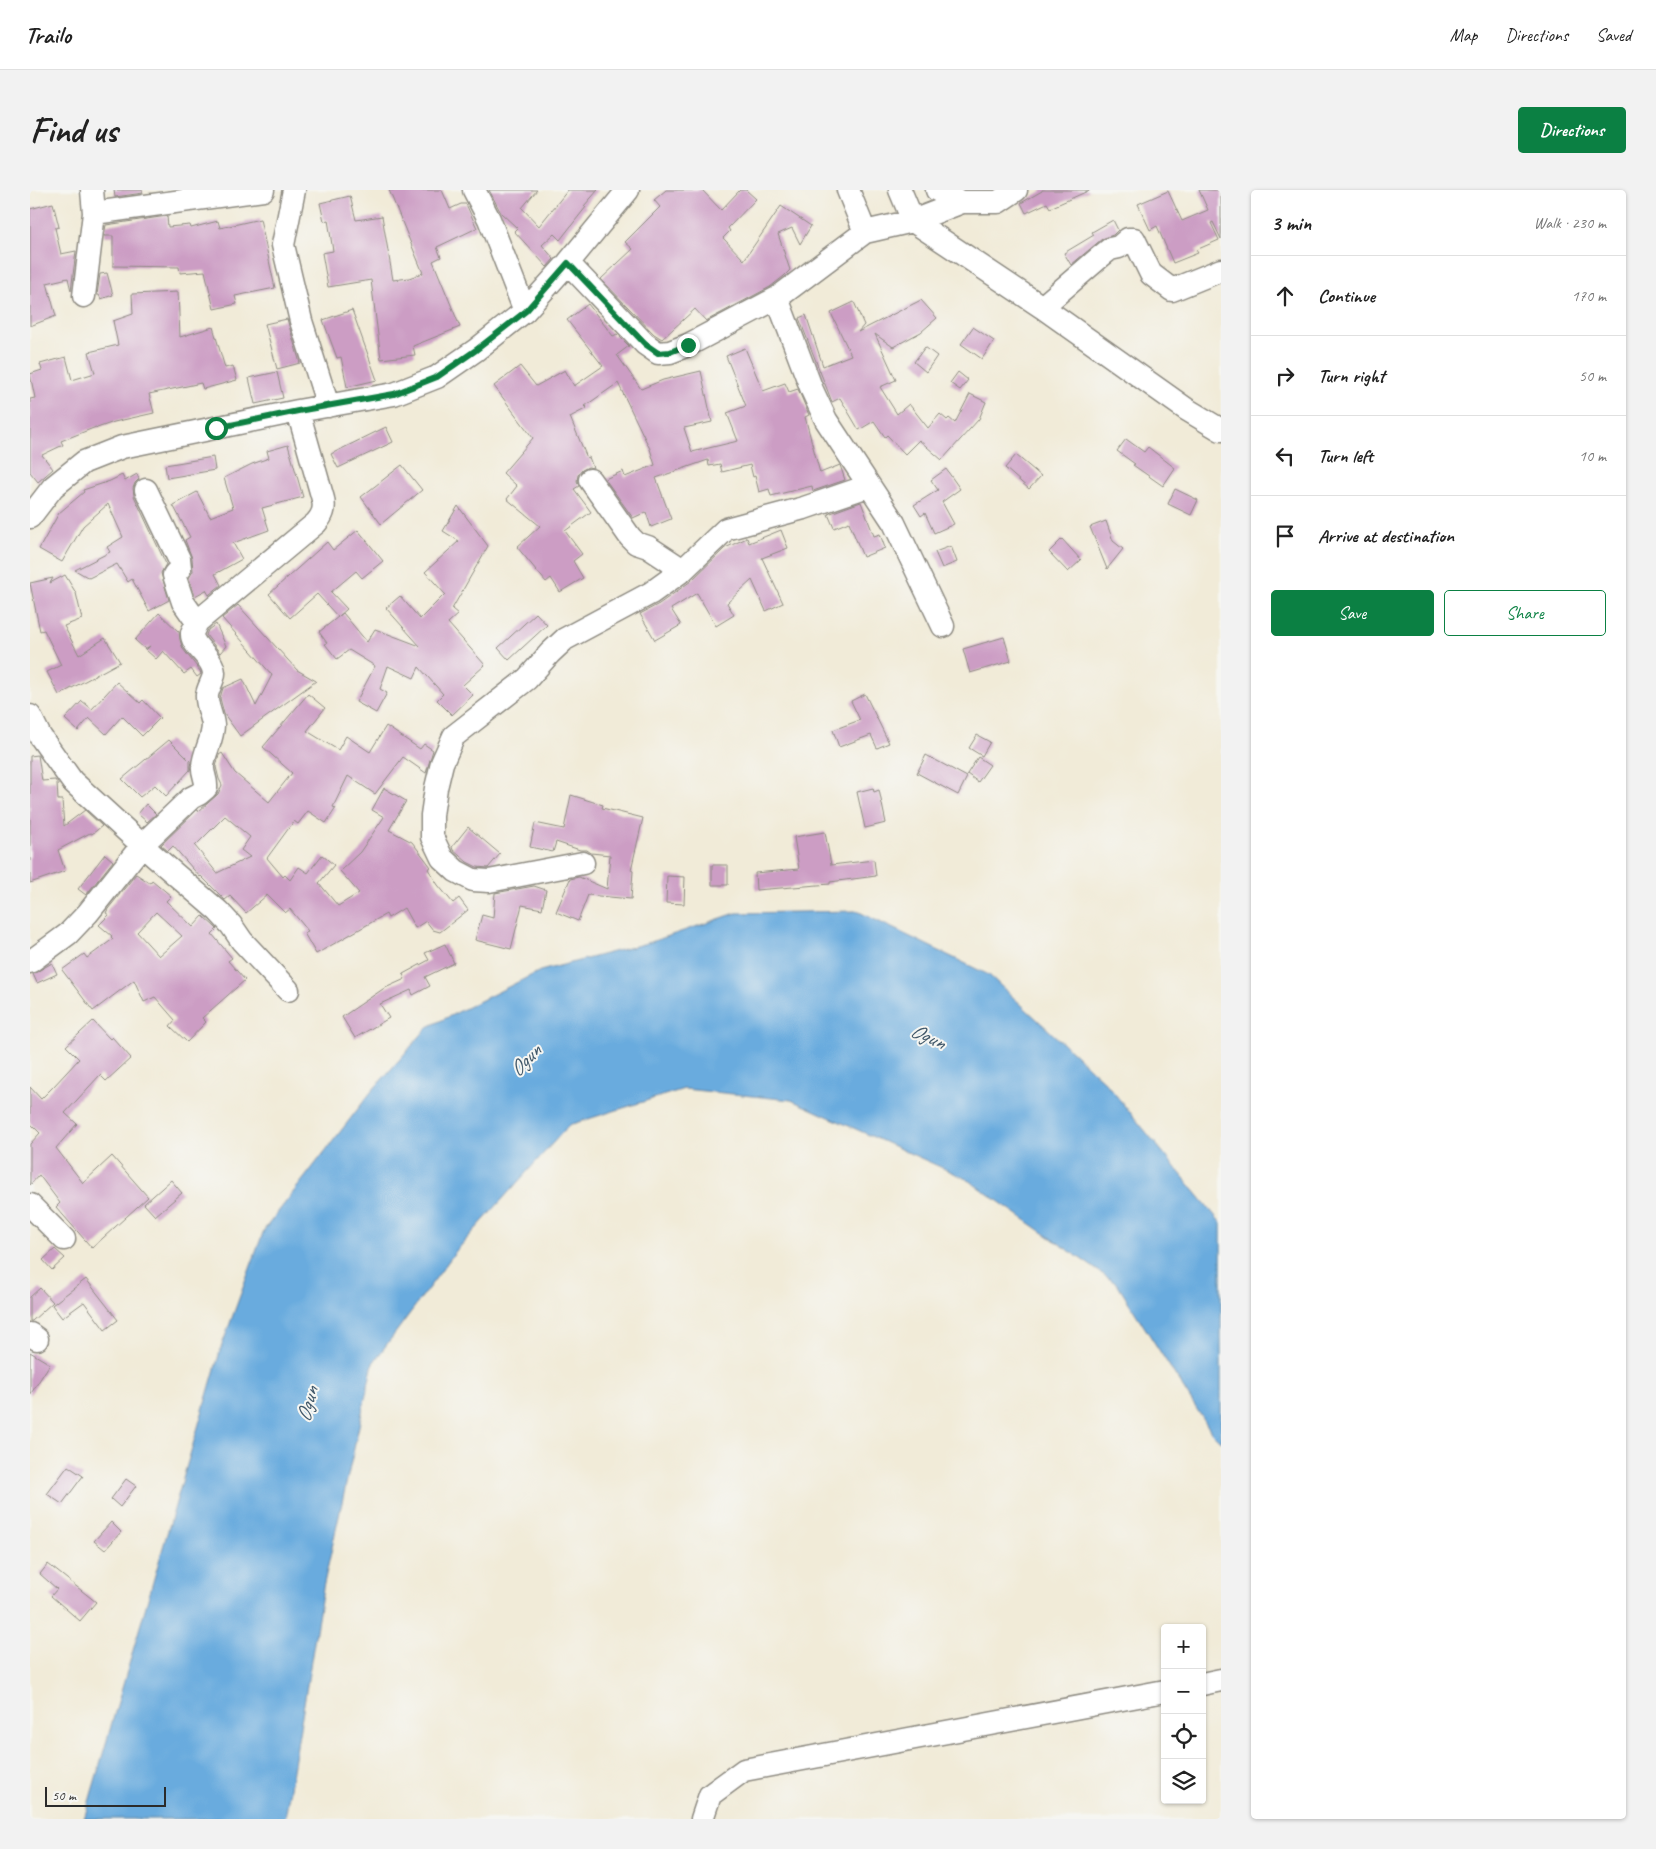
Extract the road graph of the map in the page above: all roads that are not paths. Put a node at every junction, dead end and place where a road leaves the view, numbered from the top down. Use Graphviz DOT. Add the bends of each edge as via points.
graph roads {
  1 [pos="92,190"];
  2 [pos="263,190"];
  3 [pos="294,190"];
  4 [pos="474,190"];
  5 [pos="628,190"];
  6 [pos="848,190"];
  7 [pos="900,190"];
  8 [pos="937,190"];
  9 [pos="1016,190"];
  10 [pos="962,202"];
  11 [pos="94,213"];
  12 [pos="913,221"];
  13 [pos="865,232"];
  14 [pos="568,263"];
  15 [pos="1221,270"];
  16 [pos="84,296"];
  17 [pos="777,298"];
  18 [pos="1042,307"];
  19 [pos="526,311"];
  20 [pos="328,406"];
  21 [pos="298,411"];
  22 [pos="1221,430"];
  23 [pos="590,480"];
  24 [pos="868,486"];
  25 [pos="146,490"];
  26 [pos="32,508"];
  27 [pos="682,570"];
  28 [pos="197,622"];
  29 [pos="943,626"];
  30 [pos="30,716"];
  31 [pos="143,844"];
  32 [pos="583,863"];
  33 [pos="30,962"];
  34 [pos="288,990"];
  35 [pos="30,1205"];
  36 [pos="64,1239"];
  37 [pos="1221,1680"];
  38 [pos="1206,1683"];
  39 [pos="1161,1692"];
  40 [pos="702,1819"];
  1 -- 11 [label="street"];
  2 -- 11 [label="street"];
  3 -- 20 [label="street" via="283,244 301,321"];
  4 -- 19 [label="street"];
  5 -- 14 [label="street"];
  6 -- 13 [label="street"];
  7 -- 12 [label="street"];
  8 -- 10 [label="street"];
  9 -- 10 [label="street" via="998,202"];
  10 -- 12 [label="street"];
  11 -- 16 [label="street"];
  12 -- 13 [label="street"];
  12 -- 18 [label="street"];
  13 -- 17 [label="street"];
  14 -- 17 [label="street" via="645,344 658,353 688,345"];
  14 -- 19 [label="street"];
  15 -- 18 [label="street" via="1172,290 1151,274 1134,239 1128,239 1119,247 1110,249"];
  17 -- 24 [label="street" via="818,405"];
  18 -- 22 [label="street"];
  19 -- 20 [label="street" via="437,377 394,394"];
  20 -- 21 [label="street"];
  21 -- 26 [label="street" via="122,448 84,462"];
  21 -- 28 [label="street" via="323,499 325,508 322,516"];
  23 -- 27 [label="street" via="636,543 648,547"];
  24 -- 27 [label="street" via="804,508 726,529"];
  24 -- 29 [label="street" via="894,523"];
  25 -- 28 [label="street" via="179,558 180,568 174,575 183,602"];
  27 -- 32 [label="street" via="651,593 565,639 527,679 454,736 442,763 432,815 432,836 442,858 456,871 474,880 489,881"];
  28 -- 31 [label="street" via="192,632 194,640 209,658 214,673 208,695 212,739 202,764 206,788"];
  30 -- 31 [label="street" via="72,781"];
  31 -- 33 [label="street" via="68,934"];
  31 -- 34 [label="street" via="218,911"];
  35 -- 36 [label="street"];
  37 -- 38 [label="street"];
  39 -- 40 [label="street" via="744,1770 710,1795"];
}
